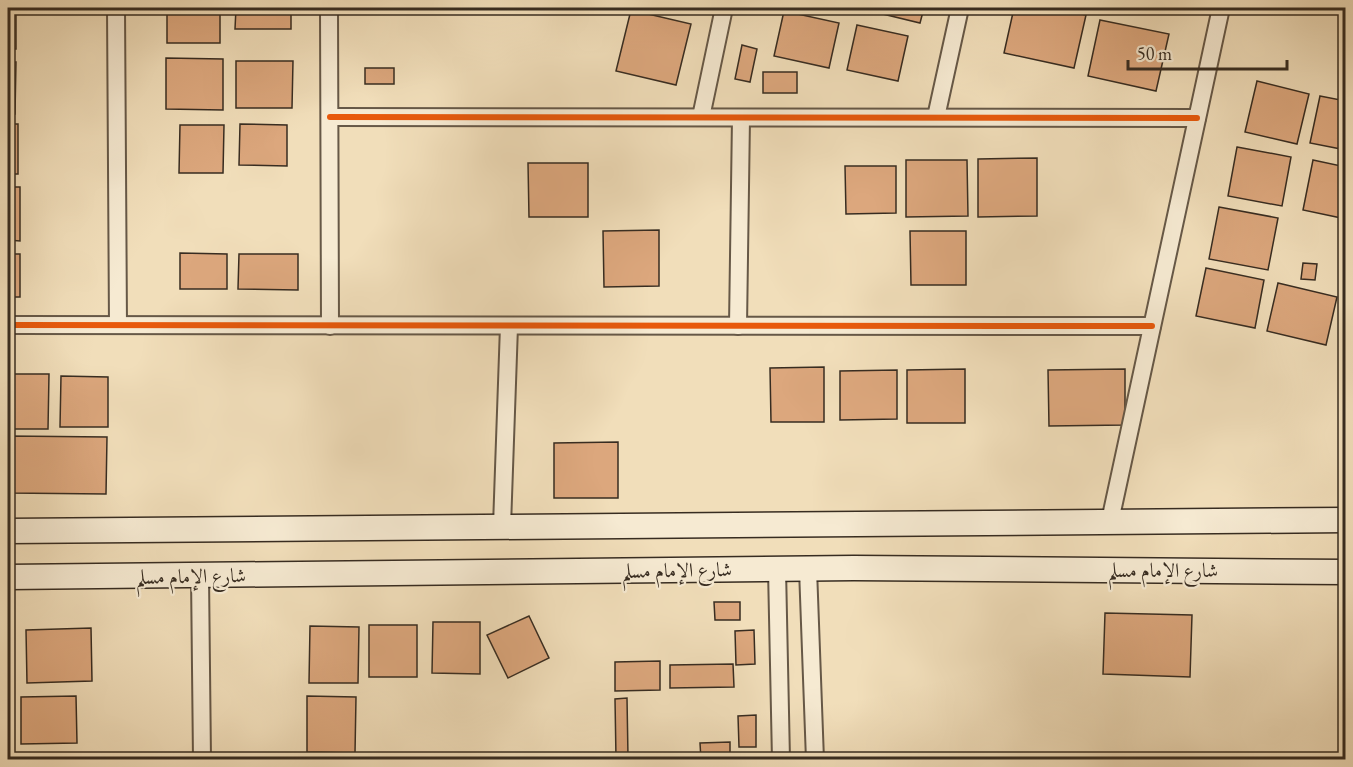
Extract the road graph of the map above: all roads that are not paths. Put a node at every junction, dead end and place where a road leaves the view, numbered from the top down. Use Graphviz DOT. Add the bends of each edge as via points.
graph roads {
  1 [pos="116,8"];
  2 [pos="329,8"];
  3 [pos="724,8"];
  4 [pos="960,8"];
  5 [pos="1221,8"];
  6 [pos="330,117"];
  7 [pos="701,117"];
  8 [pos="936,117"];
  9 [pos="741,118"];
  10 [pos="1197,118"];
  11 [pos="8,325"];
  12 [pos="118,326"];
  13 [pos="330,326"];
  14 [pos="509,326"];
  15 [pos="738,326"];
  16 [pos="1152,326"];
  17 [pos="1346,520"];
  18 [pos="1110,521"];
  19 [pos="502,526"];
  20 [pos="8,531"];
  21 [pos="808,568"];
  22 [pos="777,569"];
  23 [pos="1346,572"];
  24 [pos="201,576"];
  25 [pos="8,577"];
  26 [pos="202,759"];
  27 [pos="781,759"];
  28 [pos="814,759"];
  1 -- 12 [label="street"];
  2 -- 6 [label="street"];
  3 -- 7 [label="street"];
  4 -- 8 [label="street"];
  5 -- 10 [label="street"];
  6 -- 7 [label="street"];
  6 -- 13 [label="street"];
  7 -- 9 [label="street"];
  8 -- 9 [label="street"];
  8 -- 10 [label="street"];
  9 -- 15 [label="street"];
  10 -- 16 [label="street"];
  11 -- 12 [label="street"];
  12 -- 13 [label="street"];
  13 -- 14 [label="street"];
  14 -- 15 [label="street"];
  14 -- 19 [label="street"];
  15 -- 16 [label="street"];
  16 -- 18 [label="street"];
  17 -- 18 [label="main road"];
  18 -- 19 [label="main road"];
  19 -- 20 [label="main road"];
  21 -- 22 [label="main road, شارع الإمام مسلم"];
  21 -- 23 [label="main road, شارع الإمام مسلم"];
  21 -- 28 [label="street"];
  22 -- 24 [label="main road, شارع الإمام مسلم"];
  22 -- 27 [label="street"];
  24 -- 25 [label="main road, شارع الإمام مسلم"];
  24 -- 26 [label="street"];
}
